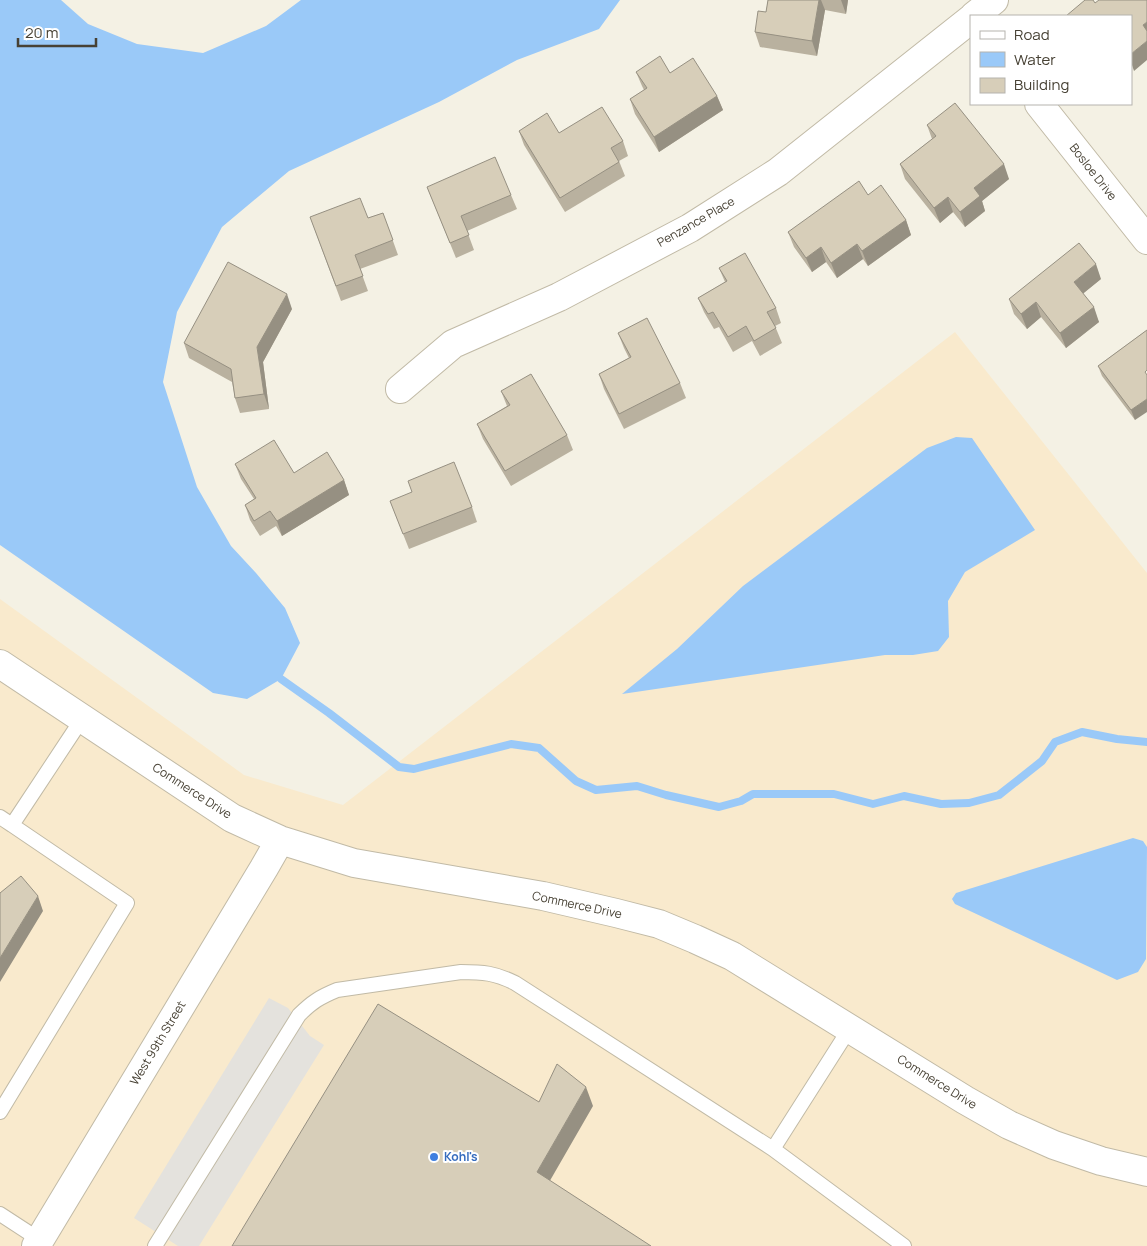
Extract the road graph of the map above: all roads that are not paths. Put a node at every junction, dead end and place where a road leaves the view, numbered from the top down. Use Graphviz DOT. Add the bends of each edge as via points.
graph roads {
  1 [pos="956,0"];
  2 [pos="994,0"];
  3 [pos="975,15"];
  4 [pos="970,18"];
  5 [pos="970,20"];
  6 [pos="1040,105"];
  7 [pos="1147,240"];
  8 [pos="400,389"];
  9 [pos="0,664"];
  10 [pos="82,719"];
  11 [pos="0,817"];
  12 [pos="12,825"];
  13 [pos="280,840"];
  14 [pos="850,1028"];
  15 [pos="0,1112"];
  16 [pos="773,1149"];
  17 [pos="1147,1172"];
  18 [pos="0,1214"];
  19 [pos="42,1244"];
  20 [pos="155,1246"];
  21 [pos="904,1246"];
  1 -- 4 [label="street"];
  2 -- 3 [label="street"];
  5 -- 8 [label="street, Penzance Place" via="778,172 664,242 559,297 453,344"];
  6 -- 7 [label="street, Bosloe Drive"];
  9 -- 10 [label="street, Commerce Drive"];
  10 -- 12 [label="lane"];
  10 -- 13 [label="street, Commerce Drive" via="232,818"];
  11 -- 12 [label="lane"];
  12 -- 15 [label="lane" via="127,903"];
  13 -- 14 [label="street, Commerce Drive" via="354,863 543,896 659,924 732,956"];
  13 -- 19 [label="street, West 99th Street"];
  14 -- 16 [label="lane"];
  14 -- 17 [label="street, Commerce Drive" via="1009,1125 1054,1145"];
  16 -- 20 [label="lane" via="501,976 461,972 357,986 321,997 299,1015"];
  16 -- 21 [label="lane"];
  18 -- 19 [label="lane"];
}
